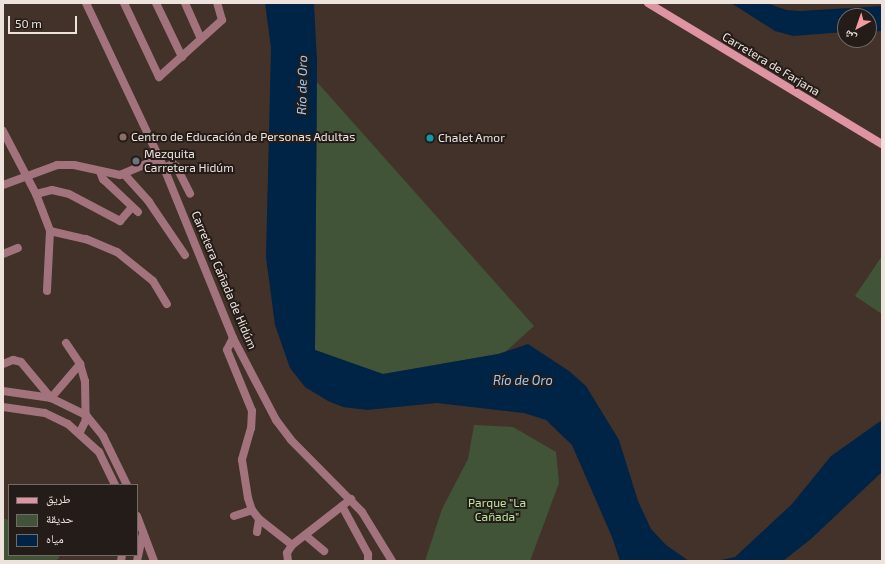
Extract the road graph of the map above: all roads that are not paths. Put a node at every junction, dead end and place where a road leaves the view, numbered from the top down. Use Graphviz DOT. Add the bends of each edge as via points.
graph roads {
  1 [pos="86,3"];
  2 [pos="124,3"];
  3 [pos="156,3"];
  4 [pos="185,3"];
  5 [pos="217,3"];
  6 [pos="648,3"];
  7 [pos="201,39"];
  8 [pos="182,57"];
  9 [pos="3,131"];
  10 [pos="882,144"];
  11 [pos="160,158"];
  12 [pos="164,168"];
  13 [pos="100,172"];
  14 [pos="125,175"];
  15 [pos="26,176"];
  16 [pos="3,185"];
  17 [pos="36,194"];
  18 [pos="190,194"];
  19 [pos="50,231"];
  20 [pos="18,248"];
  21 [pos="3,254"];
  22 [pos="185,255"];
  23 [pos="47,291"];
  24 [pos="167,304"];
  25 [pos="233,338"];
  26 [pos="66,344"];
  27 [pos="3,364"];
  28 [pos="80,364"];
  29 [pos="3,391"];
  30 [pos="51,398"];
  31 [pos="3,407"];
  32 [pos="86,415"];
  33 [pos="80,432"];
  34 [pos="115,484"];
  35 [pos="127,484"];
  36 [pos="351,499"];
  37 [pos="342,506"];
  38 [pos="252,510"];
  39 [pos="234,516"];
  40 [pos="138,519"];
  41 [pos="260,519"];
  42 [pos="143,532"];
  43 [pos="257,532"];
  44 [pos="305,534"];
  45 [pos="292,545"];
  46 [pos="324,551"];
  47 [pos="137,561"];
  48 [pos="154,561"];
  49 [pos="288,561"];
  50 [pos="368,561"];
  51 [pos="392,561"];
  1 -- 11 [label="street, Carretera Cañada de Hidúm"];
  2 -- 8 [label="street" via="159,77"];
  3 -- 8 [label="street"];
  4 -- 7 [label="street"];
  5 -- 7 [label="street" via="222,17"];
  6 -- 10 [label="main road, Carretera de Farjana"];
  7 -- 8 [label="street"];
  9 -- 15 [label="street"];
  11 -- 12 [label="street, Carretera Cañada de Hidúm"];
  11 -- 14 [label="street"];
  12 -- 18 [label="street" via="173,164 176,166"];
  12 -- 25 [label="street, Carretera Cañada de Hidúm"];
  13 -- 14 [label="street"];
  13 -- 15 [label="street" via="74,165 57,164"];
  13 -- 17 [label="street" via="103,180 135,210 120,221 69,194 52,190"];
  14 -- 22 [label="street" via="149,202"];
  15 -- 16 [label="street"];
  15 -- 17 [label="street"];
  17 -- 19 [label="street"];
  19 -- 23 [label="street"];
  19 -- 24 [label="street" via="86,239 122,255 153,281"];
  20 -- 21 [label="street"];
  25 -- 36 [label="street, Carretera Cañada de Hidúm" via="283,430"];
  25 -- 38 [label="street" via="227,350 252,411 251,432 242,460"];
  26 -- 28 [label="street"];
  27 -- 30 [label="street" via="13,360 21,362"];
  28 -- 30 [label="street"];
  28 -- 32 [label="street" via="85,381"];
  29 -- 30 [label="street"];
  30 -- 32 [label="street"];
  31 -- 33 [label="street" via="45,413"];
  32 -- 33 [label="street"];
  32 -- 35 [label="street" via="103,436"];
  33 -- 34 [label="street" via="99,452"];
  36 -- 37 [label="street"];
  36 -- 51 [label="street, Carretera Cañada de Hidúm" via="376,532"];
  37 -- 44 [label="street"];
  37 -- 50 [label="street" via="368,554"];
  38 -- 39 [label="street"];
  38 -- 41 [label="street"];
  40 -- 42 [label="street"];
  41 -- 43 [label="street"];
  41 -- 45 [label="street"];
  42 -- 47 [label="street"];
  42 -- 48 [label="street"];
  44 -- 45 [label="street"];
  44 -- 46 [label="street"];
  45 -- 49 [label="street" via="287,553"];
}
